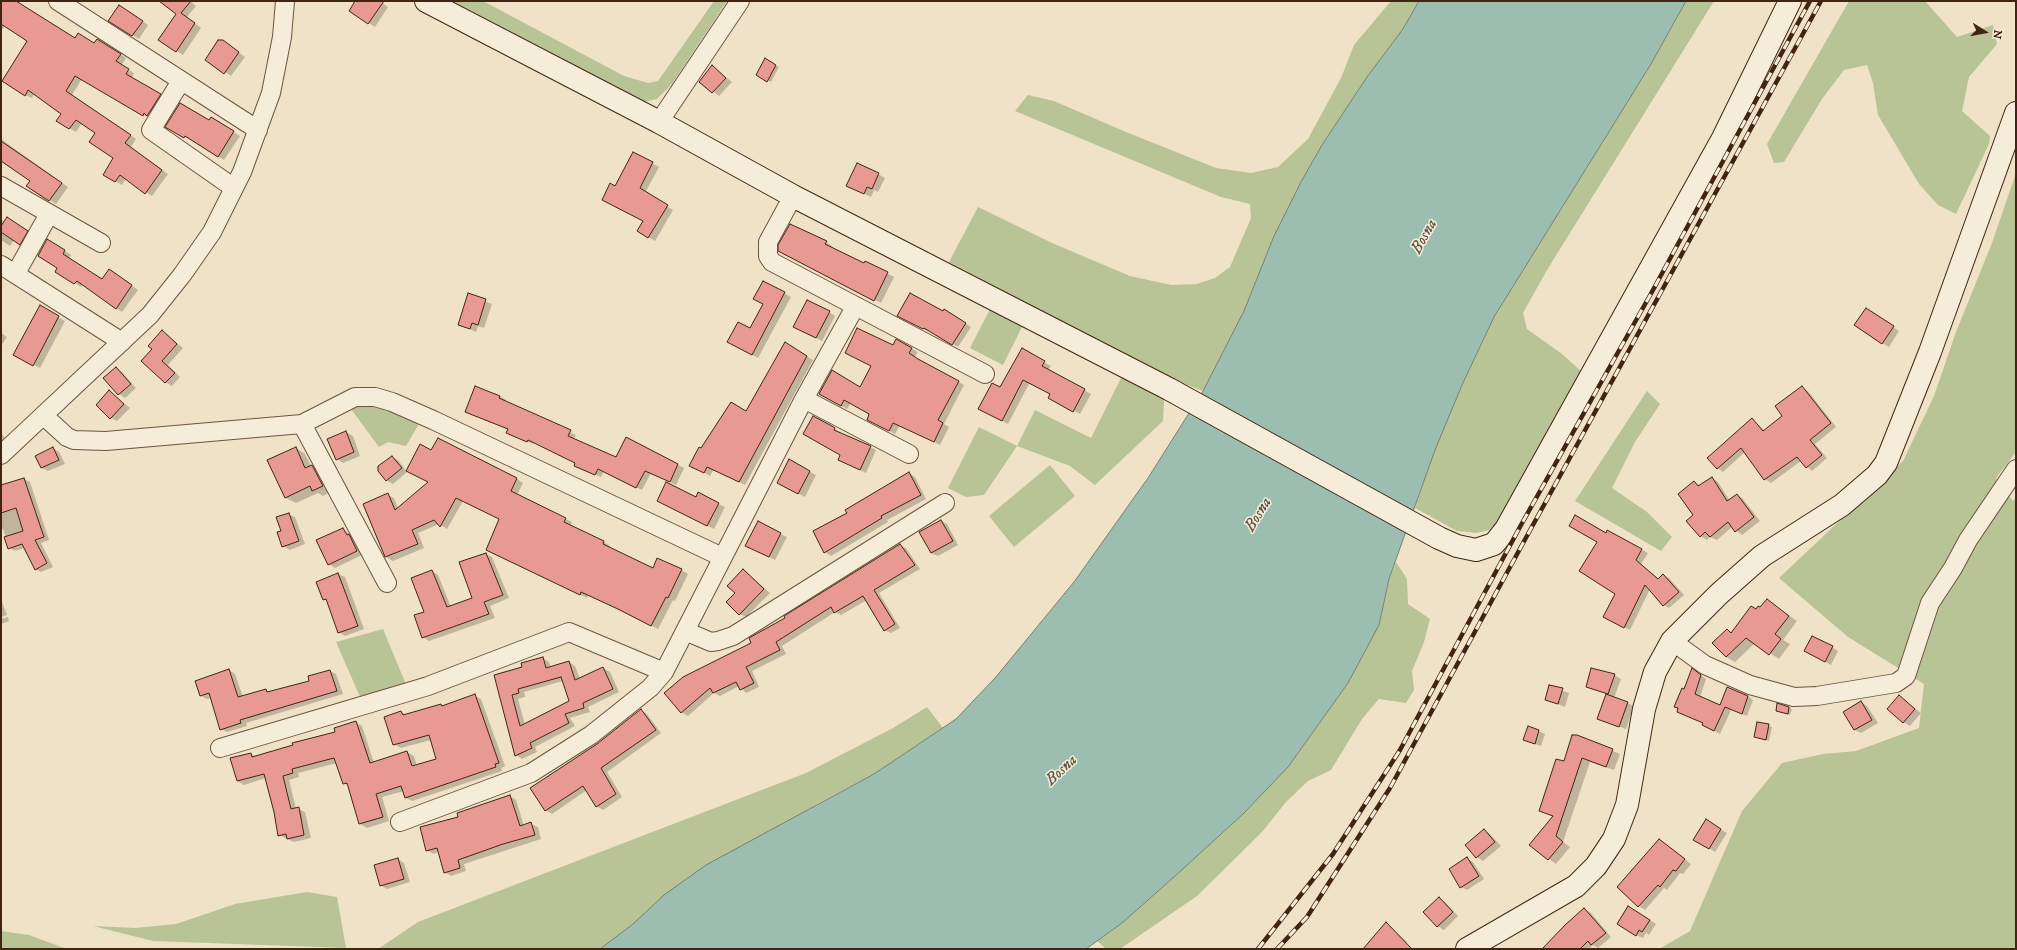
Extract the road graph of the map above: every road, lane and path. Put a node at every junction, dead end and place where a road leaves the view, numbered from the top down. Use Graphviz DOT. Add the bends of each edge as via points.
graph roads {
  1 [pos="58,1"];
  2 [pos="285,1"];
  3 [pos="426,1"];
  4 [pos="740,1"];
  5 [pos="1790,1"];
  6 [pos="182,82"];
  7 [pos="2016,113"];
  8 [pos="659,122"];
  9 [pos="258,130"];
  10 [pos="1,186"];
  11 [pos="234,188"];
  12 [pos="793,196"];
  13 [pos="49,214"];
  14 [pos="101,243"];
  15 [pos="9,269"];
  16 [pos="855,307"];
  17 [pos="122,342"];
  18 [pos="985,374"];
  19 [pos="804,399"];
  20 [pos="44,416"];
  21 [pos="302,424"];
  22 [pos="909,454"];
  23 [pos="1,455"];
  24 [pos="2016,470"];
  25 [pos="945,503"];
  26 [pos="722,557"];
  27 [pos="387,583"];
  28 [pos="685,631"];
  29 [pos="1672,641"];
  30 [pos="664,672"];
  31 [pos="220,748"];
  32 [pos="400,822"];
  33 [pos="1467,949"];
  1 -- 6 [label="street"];
  2 -- 9 [label="street" via="282,37 270,93"];
  3 -- 8 [label="street"];
  4 -- 8 [label="street"];
  5 -- 12 [label="street" via="1723,138 1506,529 1494,544 1476,550 1457,546 1439,538 1169,389"];
  6 -- 9 [label="street"];
  6 -- 11 [label="street" via="151,130"];
  7 -- 29 [label="street" via="1930,352 1886,463 1877,475 1842,505 1762,556"];
  8 -- 12 [label="street"];
  9 -- 11 [label="street"];
  10 -- 13 [label="street"];
  11 -- 17 [label="street" via="212,232 182,275 150,315"];
  12 -- 16 [label="street" via="768,242 768,256 777,266"];
  13 -- 14 [label="street"];
  13 -- 15 [label="street"];
  15 -- 17 [label="street"];
  16 -- 18 [label="street"];
  16 -- 19 [label="street"];
  17 -- 20 [label="street"];
  19 -- 22 [label="street"];
  19 -- 26 [label="street"];
  20 -- 21 [label="street" via="67,437 106,441"];
  20 -- 23 [label="street"];
  21 -- 26 [label="street" via="355,397 382,398"];
  21 -- 27 [label="street"];
  24 -- 29 [label="street" via="1968,540 1930,602 1906,676 1896,683 1817,696 1794,697 1750,685 1706,665"];
  25 -- 28 [label="street" via="733,636 711,642"];
  26 -- 28 [label="street"];
  28 -- 30 [label="street"];
  29 -- 33 [label="street" via="1655,672 1644,709 1627,805 1614,839 1600,860 1576,886"];
  30 -- 31 [label="street" via="569,632 428,686"];
  30 -- 32 [label="street" via="650,688 591,735 531,773"];
}
